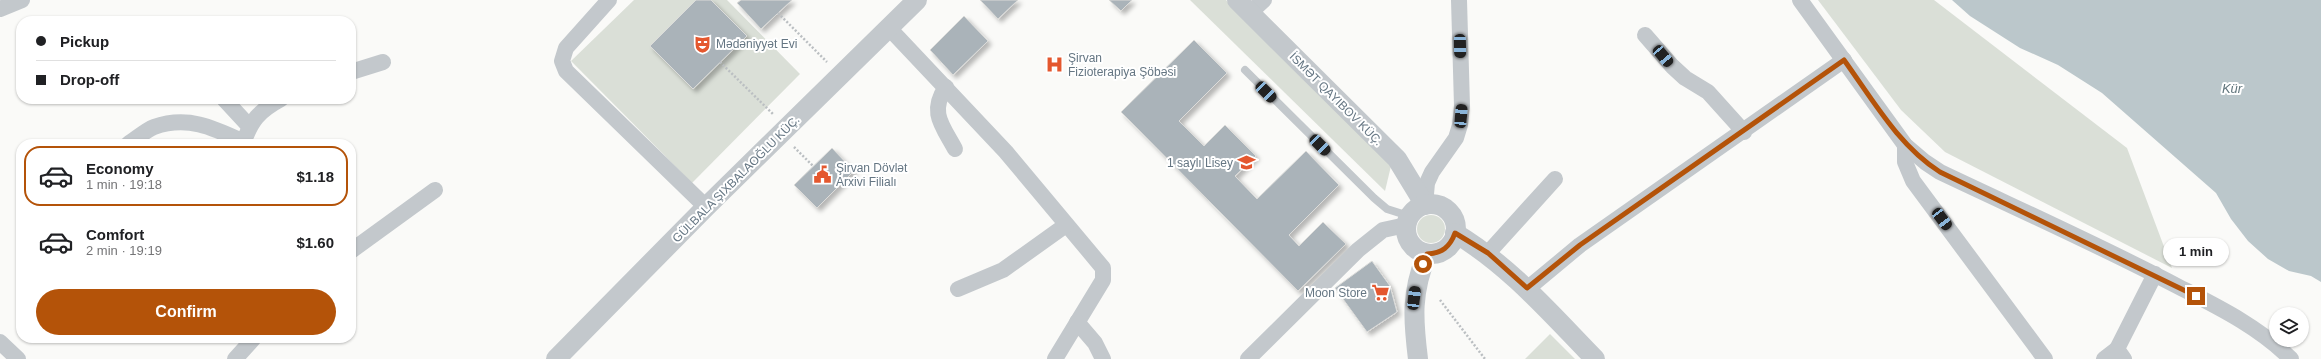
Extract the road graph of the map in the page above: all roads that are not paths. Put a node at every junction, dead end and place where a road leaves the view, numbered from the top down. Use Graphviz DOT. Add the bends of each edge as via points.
graph roads {
  1 [pos="22,0"];
  2 [pos="609,0"];
  3 [pos="918,0"];
  4 [pos="1459,0"];
  5 [pos="1800,0"];
  6 [pos="1251,4"];
  7 [pos="0,9"];
  8 [pos="889,28"];
  9 [pos="1645,34"];
  10 [pos="1844,60"];
  11 [pos="383,62"];
  12 [pos="356,70"];
  13 [pos="1245,70"];
  14 [pos="946,87"];
  15 [pos="229,104"];
  16 [pos="272,104"];
  17 [pos="249,126"];
  18 [pos="1744,132"];
  19 [pos="136,139"];
  20 [pos="236,139"];
  21 [pos="245,139"];
  22 [pos="1905,144"];
  23 [pos="955,149"];
  24 [pos="1556,179"];
  25 [pos="435,190"];
  26 [pos="706,207"];
  27 [pos="1414,215"];
  28 [pos="1066,225"];
  29 [pos="1455,233"];
  30 [pos="356,247"];
  31 [pos="1488,253"];
  32 [pos="1427,254"];
  33 [pos="2155,274"];
  34 [pos="1527,288"];
  35 [pos="958,289"];
  36 [pos="1077,322"];
  37 [pos="0,342"];
  38 [pos="249,343"];
  39 [pos="2120,354"];
  40 [pos="14,358"];
  41 [pos="235,359"];
  42 [pos="556,359"];
  43 [pos="1055,359"];
  44 [pos="1103,359"];
  45 [pos="1248,359"];
  46 [pos="1418,359"];
  47 [pos="1595,359"];
  48 [pos="2045,359"];
  49 [pos="2104,359"];
  50 [pos="2291,359"];
  1 -- 7 [label="street"];
  2 -- 26 [label="street" via="566,48 562,61 566,71"];
  3 -- 8 [label="street"];
  4 -- 27 [label="street" via="1462,106 1460,125 1456,138 1427,183"];
  5 -- 10 [label="street"];
  6 -- 27 [label="street" via="1397,159"];
  8 -- 14 [label="street"];
  8 -- 26 [label="street"];
  9 -- 18 [label="street" via="1672,66 1685,78 1708,92"];
  10 -- 18 [label="street"];
  10 -- 22 [label="street"];
  11 -- 12 [label="street"];
  13 -- 27 [label="lane" via="1374,198 1387,209"];
  14 -- 23 [label="street" via="936,106 940,121"];
  14 -- 28 [label="street" via="1006,152"];
  15 -- 17 [label="street"];
  16 -- 17 [label="street" via="264,108"];
  17 -- 21 [label="street"];
  18 -- 34 [label="street" via="1580,245"];
  19 -- 20 [label="street" via="154,127 186,122 210,126"];
  22 -- 33 [label="street" via="1940,172"];
  22 -- 48 [label="street" via="1905,162 1913,181"];
  24 -- 31 [label="street"];
  25 -- 30 [label="street"];
  26 -- 42 [label="street"];
  27 -- 29 [label="street" via="1435,204 1451,214 1455,223"];
  27 -- 32 [label="street" via="1406,235 1410,244"];
  27 -- 45 [label="street" via="1383,230 1358,250"];
  28 -- 35 [label="street" via="1003,270"];
  28 -- 36 [label="street" via="1103,268 1103,280"];
  29 -- 31 [label="street"];
  29 -- 32 [label="street" via="1452,242 1445,249"];
  31 -- 34 [label="street"];
  32 -- 46 [label="street" via="1419,273 1413,306"];
  33 -- 39 [label="street"];
  33 -- 50 [label="street" via="2257,330"];
  34 -- 47 [label="street"];
  36 -- 43 [label="street"];
  36 -- 44 [label="street" via="1095,342"];
  37 -- 40 [label="street"];
  38 -- 41 [label="street"];
  39 -- 49 [label="street"];
}
